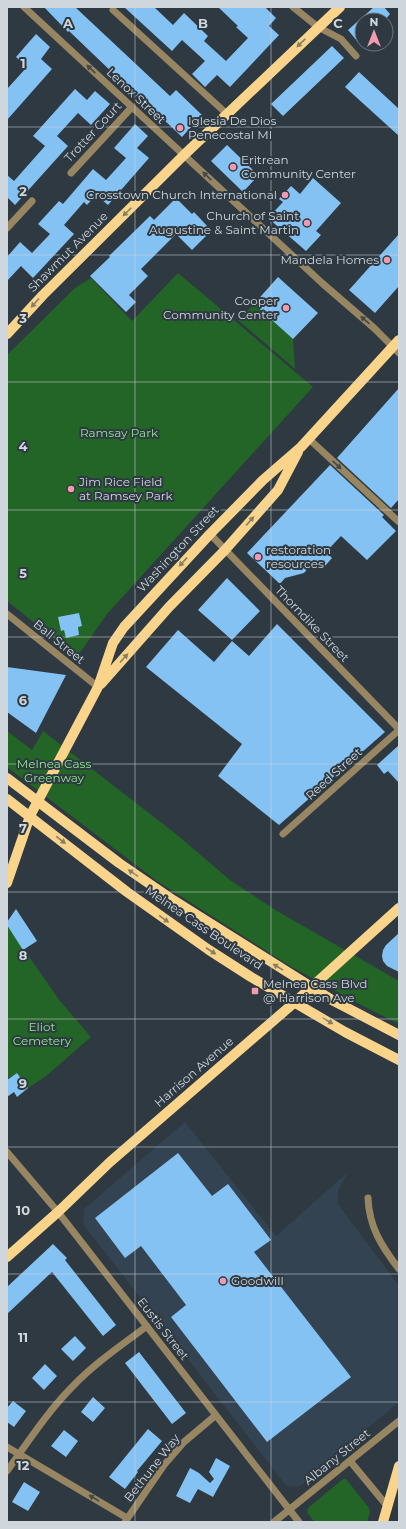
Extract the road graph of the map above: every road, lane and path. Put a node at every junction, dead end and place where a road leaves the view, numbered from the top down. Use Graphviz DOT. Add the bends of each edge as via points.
graph roads {
  1 [pos="24,7"];
  2 [pos="293,7"];
  3 [pos="340,7"];
  4 [pos="113,10"];
  5 [pos="318,27"];
  6 [pos="356,56"];
  7 [pos="132,107"];
  8 [pos="227,114"];
  9 [pos="184,155"];
  10 [pos="71,173"];
  11 [pos="32,201"];
  12 [pos="7,228"];
  13 [pos="7,334"];
  14 [pos="397,347"];
  15 [pos="309,439"];
  16 [pos="301,447"];
  17 [pos="399,522"];
  18 [pos="210,534"];
  19 [pos="224,550"];
  20 [pos="7,614"];
  21 [pos="98,687"];
  22 [pos="399,730"];
  23 [pos="7,778"];
  24 [pos="7,799"];
  25 [pos="38,800"];
  26 [pos="30,816"];
  27 [pos="283,834"];
  28 [pos="7,883"];
  29 [pos="399,908"];
  30 [pos="311,987"];
  31 [pos="295,1002"];
  32 [pos="399,1035"];
  33 [pos="399,1060"];
  34 [pos="7,1152"];
  35 [pos="368,1198"];
  36 [pos="58,1212"];
  37 [pos="7,1256"];
  38 [pos="399,1270"];
  39 [pos="147,1326"];
  40 [pos="216,1415"];
  41 [pos="399,1421"];
  42 [pos="7,1447"];
  43 [pos="19,1455"];
  44 [pos="350,1461"];
  45 [pos="399,1466"];
  46 [pos="7,1470"];
  47 [pos="388,1507"];
  48 [pos="289,1510"];
  49 [pos="126,1520"];
  50 [pos="274,1522"];
  51 [pos="299,1522"];
  52 [pos="383,1522"];
  7 -- 1 [label="street, Lenox Street, one-way"];
  2 -- 5 [label="street"];
  3 -- 5 [label="main road, Shawmut Avenue"];
  4 -- 8 [label="street"];
  5 -- 6 [label="street" via="341,39"];
  5 -- 8 [label="main road, Shawmut Avenue, one-way"];
  7 -- 9 [label="street, Lenox Street"];
  7 -- 10 [label="street, Trotter Court"];
  8 -- 9 [label="main road, Shawmut Avenue"];
  9 -- 13 [label="main road, Shawmut Avenue, one-way"];
  14 -- 9 [label="street, Lenox Street, one-way" via="322,283"];
  11 -- 12 [label="street"];
  14 -- 15 [label="main road, Washington Street"];
  15 -- 16 [label="main road, Washington Street"];
  15 -- 17 [label="street, one-way"];
  16 -- 18 [label="main road, Washington Street" via="263,480"];
  19 -- 16 [label="main road, Washington Street, one-way" via="278,490"];
  18 -- 19 [label="street, Thorndike Street"];
  18 -- 21 [label="main road, Washington Street, one-way" via="113,643"];
  21 -- 19 [label="main road, Washington Street, one-way"];
  19 -- 22 [label="street, Thorndike Street"];
  20 -- 21 [label="street, Ball Street"];
  21 -- 25 [label="main road, Washington Street"];
  22 -- 27 [label="street, Reed Street"];
  23 -- 25 [label="main road, Melnea Cass Boulevard"];
  24 -- 26 [label="main road, Melnea Cass Boulevard"];
  25 -- 26 [label="main road, Washington Street"];
  30 -- 25 [label="main road, Melnea Cass Boulevard, one-way" via="154,887"];
  26 -- 28 [label="main road, Washington Street"];
  26 -- 31 [label="main road, Melnea Cass Boulevard, one-way" via="116,884 179,929"];
  29 -- 30 [label="main road, Harrison Avenue"];
  30 -- 31 [label="main road, Harrison Avenue"];
  30 -- 32 [label="main road, Melnea Cass Boulevard"];
  31 -- 33 [label="main road, Melnea Cass Boulevard, one-way"];
  31 -- 36 [label="main road, Harrison Avenue" via="110,1162"];
  34 -- 36 [label="street, Eustis Street"];
  35 -- 38 [label="street" via="368,1210 374,1231"];
  36 -- 37 [label="main road, Harrison Avenue"];
  36 -- 39 [label="street, Eustis Street"];
  39 -- 40 [label="street, Eustis Street"];
  39 -- 43 [label="street" via="94,1366 73,1386 53,1408"];
  40 -- 48 [label="street, Eustis Street"];
  40 -- 49 [label="street, Bethune Way" via="164,1465"];
  41 -- 44 [label="street, Albany Street"];
  42 -- 43 [label="street"];
  43 -- 46 [label="street"];
  49 -- 43 [label="street, one-way"];
  44 -- 47 [label="street"];
  44 -- 48 [label="street, Albany Street"];
  45 -- 47 [label="main road"];
  47 -- 52 [label="main road"];
  48 -- 50 [label="street, Albany Street"];
  48 -- 51 [label="street, Eustis Street"];
}
